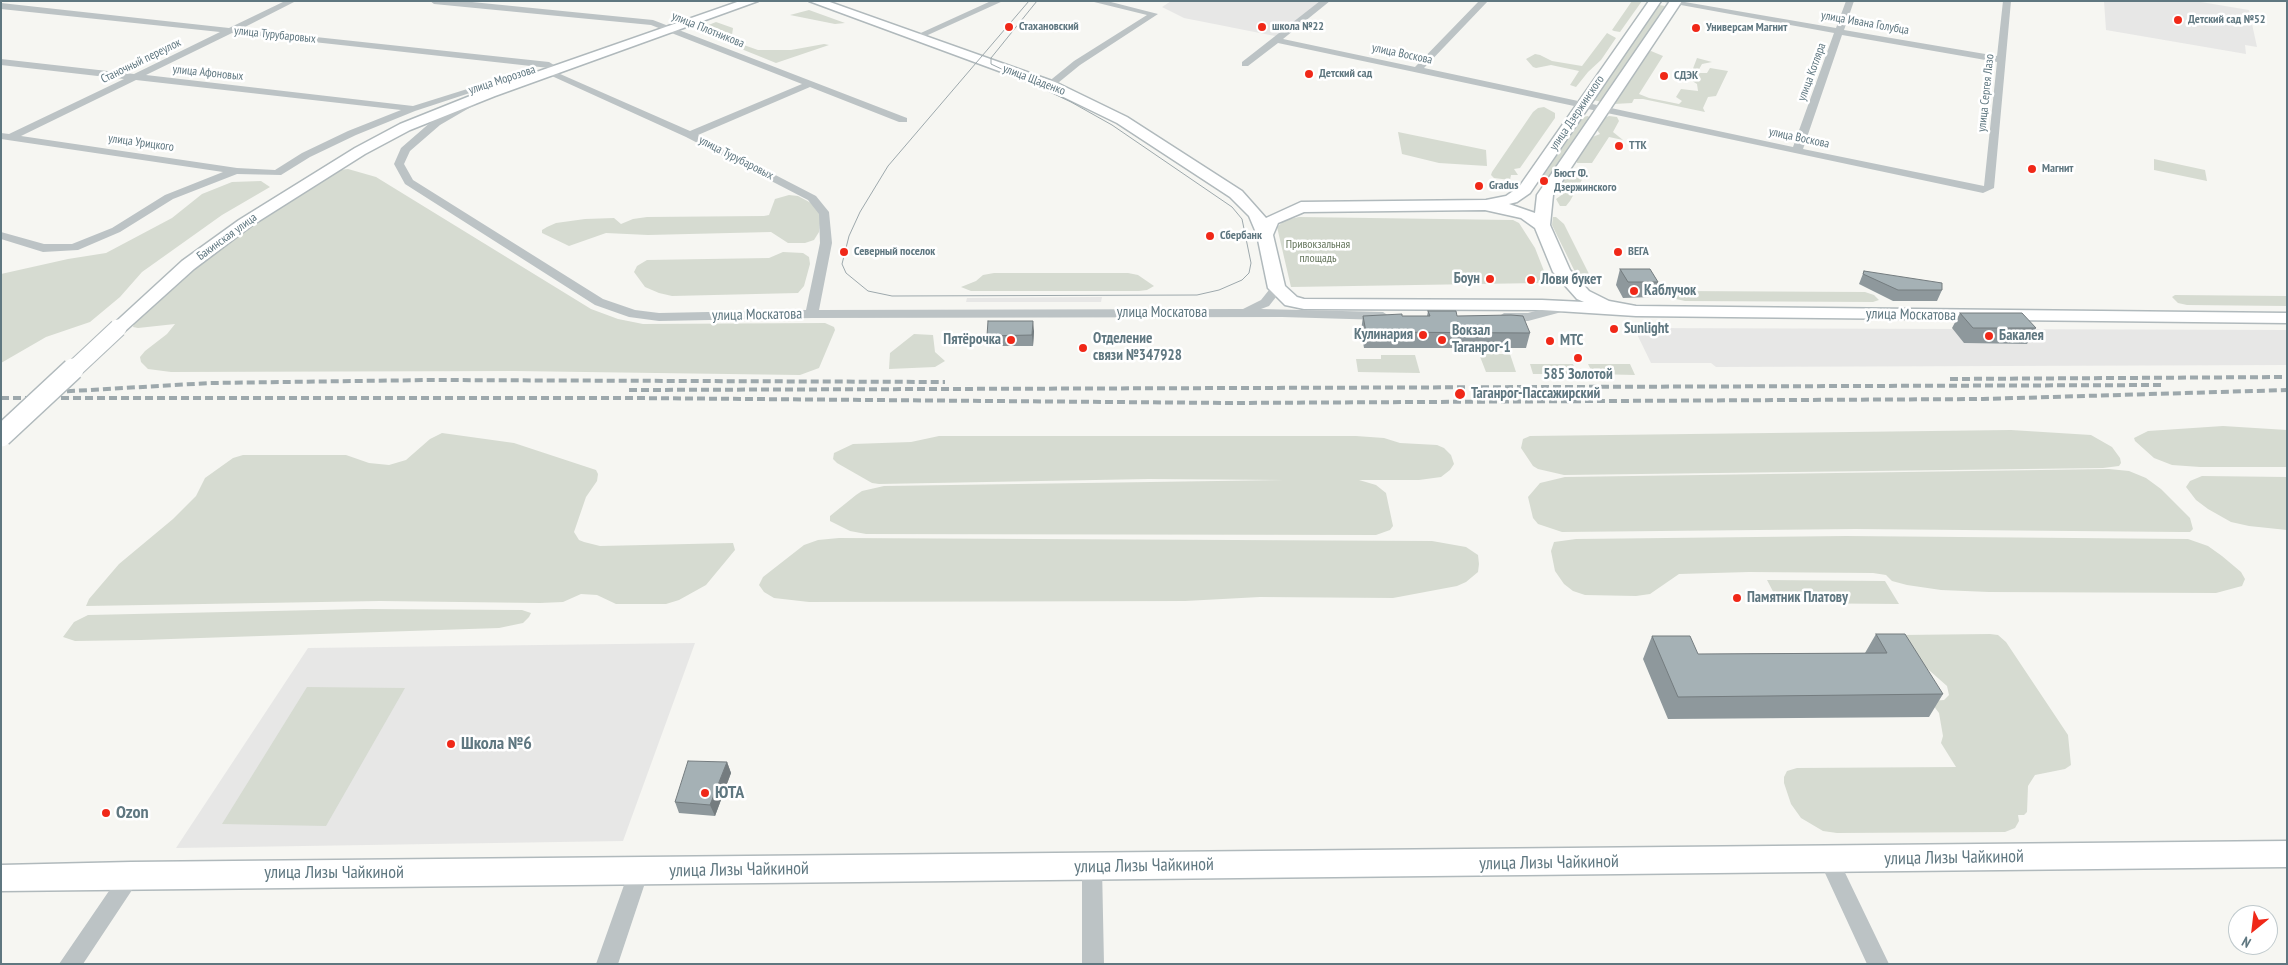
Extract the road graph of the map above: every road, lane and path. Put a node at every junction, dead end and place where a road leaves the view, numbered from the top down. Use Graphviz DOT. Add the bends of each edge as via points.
graph roads {
  1 [pos="292,1"];
  2 [pos="434,1"];
  3 [pos="734,1"];
  4 [pos="752,1"];
  5 [pos="815,1"];
  6 [pos="1000,1"];
  7 [pos="1094,1"];
  8 [pos="1326,1"];
  9 [pos="1484,1"];
  10 [pos="1655,1"];
  11 [pos="1850,1"];
  12 [pos="2007,1"];
  13 [pos="1671,2"];
  14 [pos="1,6"];
  15 [pos="667,28"];
  16 [pos="232,31"];
  17 [pos="1839,32"];
  18 [pos="916,37"];
  19 [pos="1277,40"];
  20 [pos="2002,60"];
  21 [pos="1,62"];
  22 [pos="1245,64"];
  23 [pos="548,69"];
  24 [pos="1417,70"];
  25 [pos="135,77"];
  26 [pos="810,84"];
  27 [pos="1050,86"];
  28 [pos="485,90"];
  29 [pos="1581,105"];
  30 [pos="412,109"];
  31 [pos="1604,110"];
  32 [pos="903,120"];
  33 [pos="690,135"];
  34 [pos="4,139"];
  35 [pos="1797,151"];
  36 [pos="237,170"];
  37 [pos="277,173"];
  38 [pos="1989,188"];
  39 [pos="1236,194"];
  40 [pos="1485,205"];
  41 [pos="1301,207"];
  42 [pos="1542,225"];
  43 [pos="1,235"];
  44 [pos="1265,235"];
  45 [pos="14,238"];
  46 [pos="1,242"];
  47 [pos="1562,272"];
  48 [pos="1277,288"];
  49 [pos="1304,304"];
  50 [pos="1542,304"];
  51 [pos="1566,307"];
  52 [pos="1636,312"];
  53 [pos="1240,313"];
  54 [pos="1282,313"];
  55 [pos="812,314"];
  56 [pos="1528,317"];
  57 [pos="2287,318"];
  58 [pos="111,328"];
  59 [pos="1,422"];
  60 [pos="1,436"];
  61 [pos="2287,854"];
  62 [pos="1829,860"];
  63 [pos="1092,867"];
  64 [pos="639,871"];
  65 [pos="131,875"];
  66 [pos="1,878"];
  67 [pos="70,964"];
  68 [pos="607,964"];
  69 [pos="1093,964"];
  70 [pos="1878,964"];
  1 -- 16 [label="street, Станочный переулок"];
  2 -- 15 [label="street, улица Плотникова" via="653,23"];
  3 -- 15 [label="main road, улица Морозова"];
  4 -- 15 [label="main road, улица Морозова"];
  5 -- 18 [label="main road, улица Щаденко"];
  6 -- 18 [label="street"];
  7 -- 27 [label="street" via="1154,14 1077,63"];
  8 -- 19 [label="street"];
  9 -- 24 [label="street"];
  10 -- 29 [label="main road, улица Дзержинского"];
  11 -- 17 [label="street, улица Котляра"];
  12 -- 20 [label="street, улица Сергея Лазо"];
  13 -- 17 [label="street, улица Ивана Голубца"];
  13 -- 31 [label="main road, улица Дзержинского"];
  14 -- 16 [label="street, улица Турубаровых"];
  15 -- 23 [label="main road, улица Морозова"];
  15 -- 26 [label="street, улица Плотникова"];
  16 -- 23 [label="street, улица Турубаровых"];
  16 -- 25 [label="street, Станочный переулок"];
  17 -- 20 [label="street, улица Ивана Голубца"];
  17 -- 35 [label="street, улица Котляра"];
  18 -- 27 [label="main road, улица Щаденко"];
  19 -- 22 [label="street"];
  19 -- 24 [label="street, улица Воскова"];
  20 -- 38 [label="street, улица Сергея Лазо"];
  21 -- 25 [label="street, улица Афоновых"];
  23 -- 28 [label="main road, улица Морозова"];
  23 -- 33 [label="street, улица Турубаровых"];
  24 -- 29 [label="street, улица Воскова"];
  25 -- 30 [label="street, улица Афоновых"];
  25 -- 34 [label="street, Станочный переулок"];
  26 -- 32 [label="street, улица Плотникова"];
  26 -- 33 [label="street"];
  27 -- 39 [label="main road, улица Щаденко" via="1142,132"];
  28 -- 30 [label="street, улица Морозова"];
  28 -- 55 [label="street, улица Москатова" via="436,123 405,150 399,164 408,182 614,309 659,317"];
  28 -- 58 [label="main road, Бакинская улица" via="405,126 262,211 188,265"];
  29 -- 31 [label="street, улица Воскова"];
  29 -- 40 [label="main road, улица Дзержинского" via="1525,190 1511,199"];
  30 -- 37 [label="street, улица Морозова" via="352,133"];
  31 -- 35 [label="street, улица Воскова"];
  31 -- 42 [label="main road, улица Дзержинского" via="1545,195"];
  33 -- 55 [label="street, улица Турубаровых" via="801,191 820,205 825,214 826,243"];
  34 -- 36 [label="street, улица Урицкого"];
  35 -- 38 [label="street, улица Воскова" via="1983,190"];
  36 -- 37 [label="street, улица Урицкого"];
  36 -- 45 [label="street" via="169,197 116,230 74,248 43,248"];
  39 -- 41 [label="main road, улица Щаденко" via="1268,204"];
  39 -- 44 [label="main road, улица Щаденко" via="1256,214"];
  40 -- 41 [label="main road"];
  40 -- 42 [label="main road" via="1514,210"];
  41 -- 44 [label="main road" via="1272,220"];
  42 -- 47 [label="main road"];
  43 -- 45 [label="street"];
  44 -- 48 [label="main road"];
  45 -- 46 [label="street"];
  47 -- 50 [label="main road" via="1557,291"];
  47 -- 52 [label="main road" via="1587,298"];
  48 -- 49 [label="main road" via="1292,301"];
  48 -- 53 [label="street" via="1265,303"];
  49 -- 50 [label="main road, улица Москатова"];
  49 -- 54 [label="street, улица Москатова"];
  50 -- 51 [label="main road, улица Москатова"];
  50 -- 56 [label="street"];
  51 -- 52 [label="main road, улица Москатова"];
  51 -- 56 [label="street, улица Москатова"];
  52 -- 57 [label="main road, улица Москатова"];
  53 -- 54 [label="street, улица Москатова"];
  53 -- 55 [label="street, улица Москатова"];
  54 -- 56 [label="street, улица Москатова"];
  58 -- 59 [label="main road, Бакинская улица"];
  58 -- 60 [label="main road, Бакинская улица, bridge"];
  61 -- 62 [label="main road, улица Лизы Чайкиной"];
  62 -- 63 [label="main road, улица Лизы Чайкиной"];
  62 -- 70 [label="street"];
  63 -- 64 [label="main road, улица Лизы Чайкиной"];
  63 -- 69 [label="street"];
  64 -- 65 [label="main road, улица Лизы Чайкиной"];
  64 -- 68 [label="street"];
  65 -- 66 [label="main road, улица Лизы Чайкиной"];
  65 -- 67 [label="street"];
}
